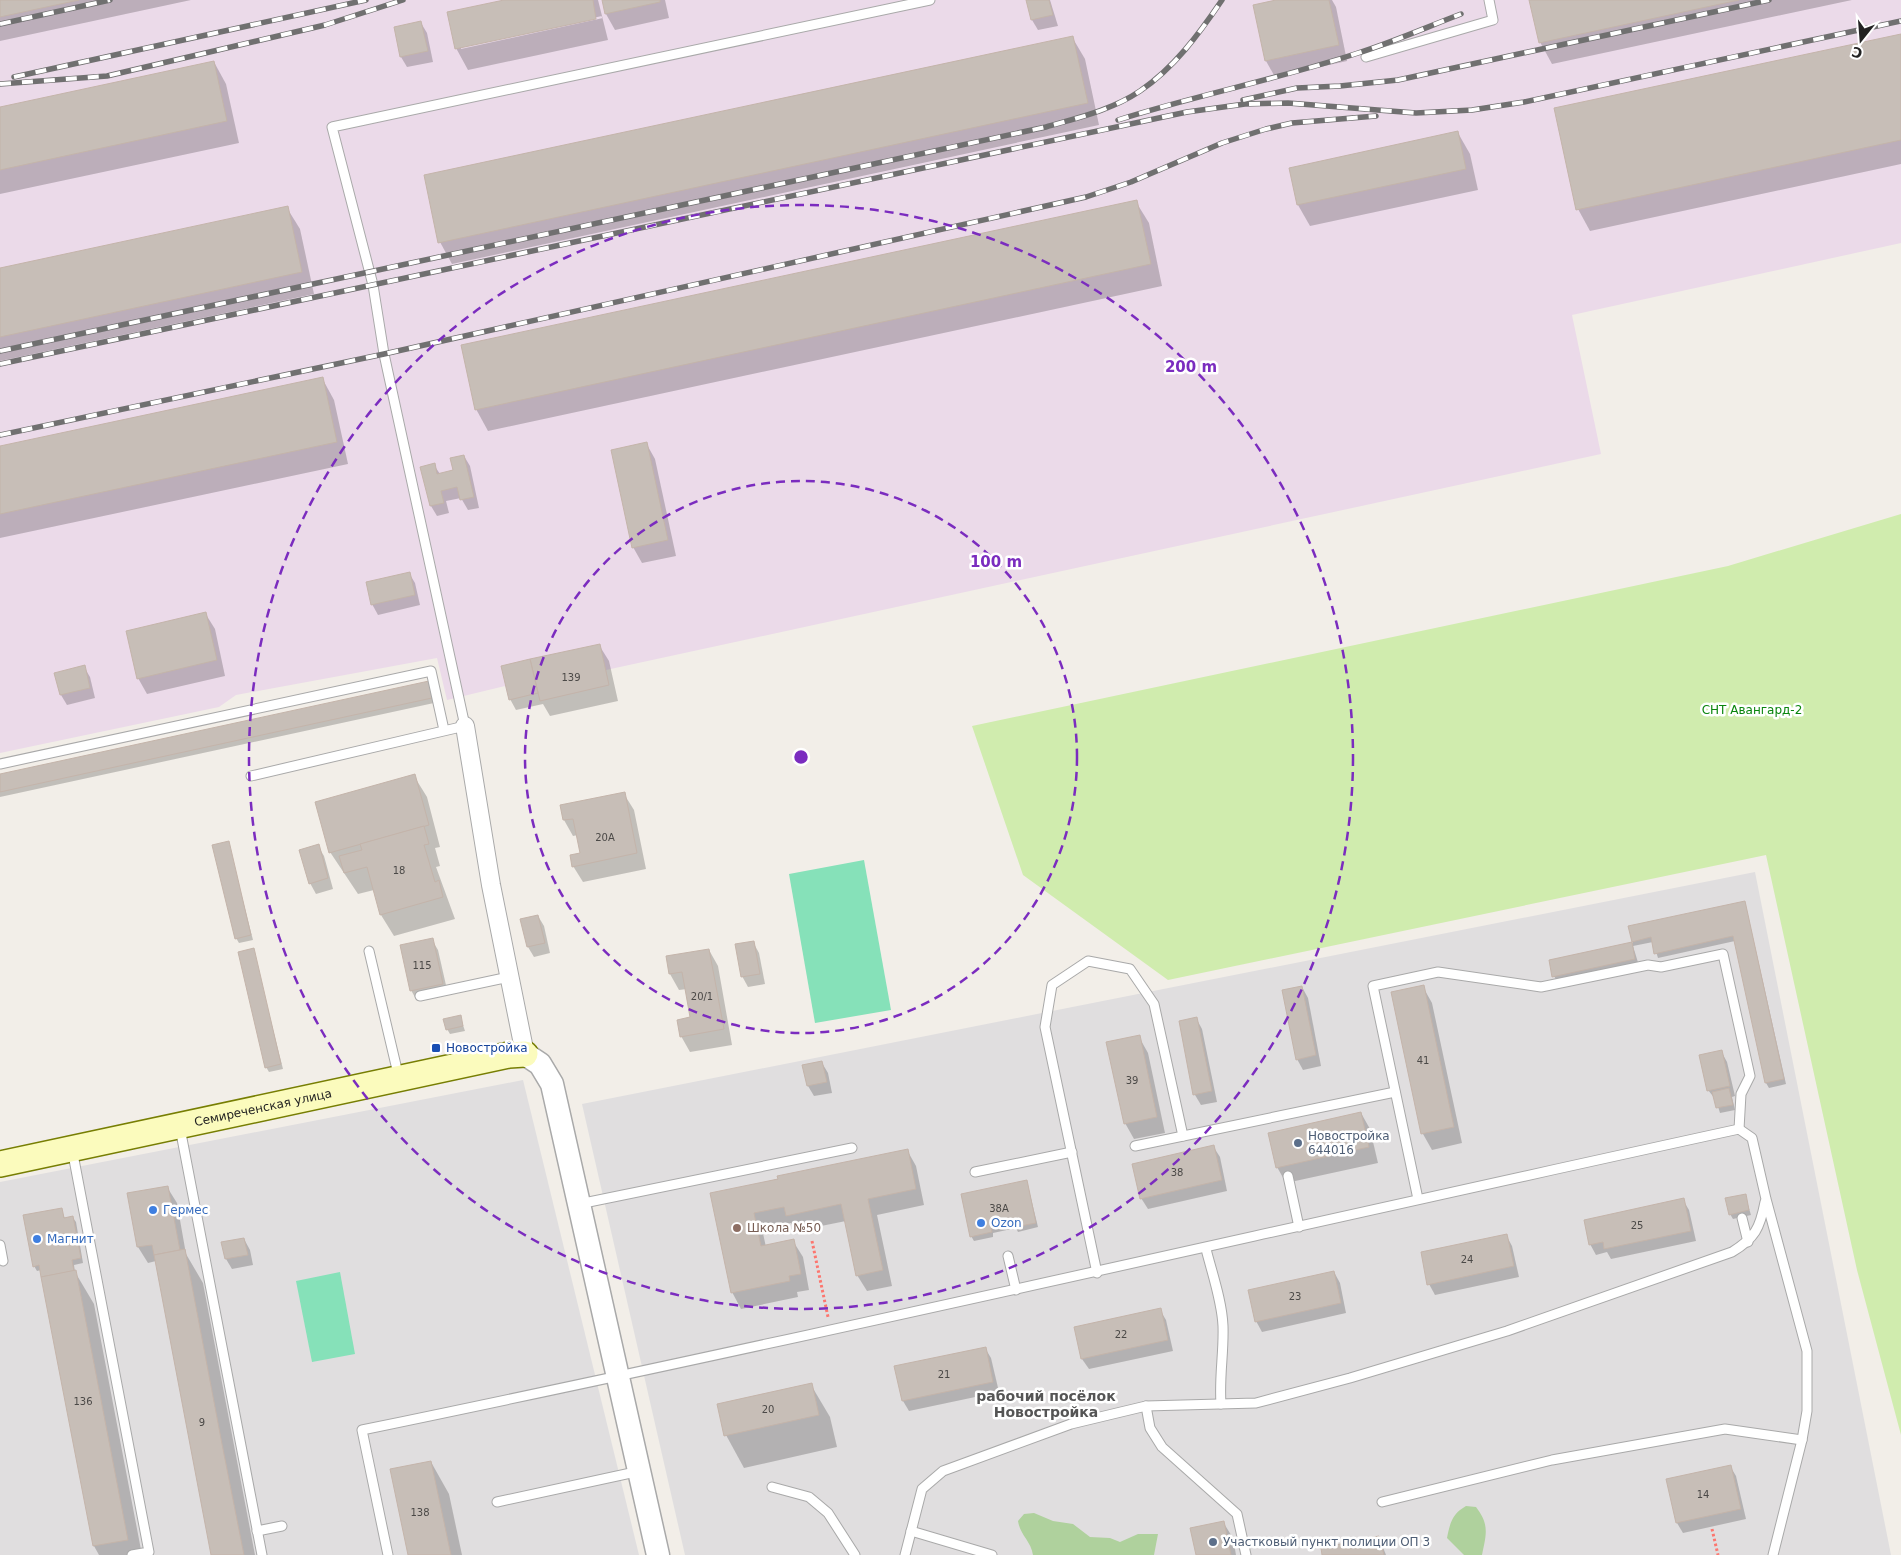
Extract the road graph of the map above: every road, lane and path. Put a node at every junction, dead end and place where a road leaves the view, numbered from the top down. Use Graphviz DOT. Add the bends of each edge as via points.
graph roads {
  1 [pos="930,0"];
  2 [pos="1489,0"];
  3 [pos="1366,56"];
  4 [pos="465,726"];
  5 [pos="444,730"];
  6 [pos="0,764"];
  7 [pos="251,776"];
  8 [pos="369,951"];
  9 [pos="509,977"];
  10 [pos="420,996"];
  11 [pos="525,1054"];
  12 [pos="399,1078"];
  13 [pos="1395,1092"];
  14 [pos="180,1126"];
  15 [pos="1739,1129"];
  16 [pos="1183,1136"];
  17 [pos="1136,1146"];
  18 [pos="852,1148"];
  19 [pos="72,1149"];
  20 [pos="1072,1152"];
  21 [pos="0,1164"];
  22 [pos="975,1172"];
  23 [pos="1288,1176"];
  24 [pos="1418,1199"];
  25 [pos="1766,1199"];
  26 [pos="579,1204"];
  27 [pos="1742,1218"];
  28 [pos="1299,1227"];
  29 [pos="812,1241"];
  30 [pos="1748,1242"];
  31 [pos="0,1245"];
  32 [pos="1206,1249"];
  33 [pos="1008,1256"];
  34 [pos="3,1261"];
  35 [pos="1097,1273"];
  36 [pos="1016,1290"];
  37 [pos="831,1330"];
  38 [pos="619,1377"];
  39 [pos="1221,1404"];
  40 [pos="1146,1406"];
  41 [pos="1802,1440"];
  42 [pos="640,1471"];
  43 [pos="772,1487"];
  44 [pos="497,1502"];
  45 [pos="1382,1502"];
  46 [pos="282,1526"];
  47 [pos="1712,1529"];
  48 [pos="257,1531"];
  49 [pos="910,1531"];
  50 [pos="132,1555"];
  51 [pos="262,1555"];
  52 [pos="388,1555"];
  53 [pos="658,1555"];
  54 [pos="855,1555"];
  55 [pos="903,1555"];
  56 [pos="992,1555"];
  57 [pos="1246,1555"];
  58 [pos="1718,1555"];
  59 [pos="1773,1555"];
  1 -- 4 [label="lane" via="332,126 373,285 384,354"];
  2 -- 3 [label="lane" via="1493,20"];
  4 -- 5 [label="lane"];
  4 -- 9 [label="street"];
  5 -- 6 [label="lane" via="431,670"];
  5 -- 7 [label="lane"];
  8 -- 12 [label="lane"];
  9 -- 10 [label="lane"];
  9 -- 11 [label="street"];
  11 -- 12 [label="main road, Семиреченская улица"];
  11 -- 26 [label="street" via="540,1064 552,1084"];
  12 -- 14 [label="main road, Семиреченская улица"];
  13 -- 15 [label="lane" via="1373,986 1438,972 1541,987 1648,965 1661,967 1723,954 1750,1076 1741,1094"];
  13 -- 16 [label="lane"];
  13 -- 24 [label="lane"];
  14 -- 19 [label="main road, Семиреченская улица"];
  14 -- 48 [label="lane"];
  15 -- 24 [label="lane"];
  15 -- 25 [label="lane" via="1752,1138"];
  16 -- 17 [label="lane"];
  16 -- 20 [label="lane" via="1154,1004 1130,969 1088,961 1052,985 1044,1027"];
  18 -- 26 [label="lane"];
  19 -- 21 [label="main road, Семиреченская улица"];
  19 -- 50 [label="lane" via="149,1552"];
  20 -- 22 [label="lane"];
  20 -- 35 [label="lane"];
  23 -- 28 [label="lane"];
  24 -- 28 [label="lane"];
  25 -- 30 [label="lane" via="1760,1225"];
  25 -- 41 [label="lane" via="1806,1351 1807,1411"];
  26 -- 38 [label="street"];
  27 -- 30 [label="lane"];
  28 -- 32 [label="lane"];
  29 -- 37 [label="path"];
  30 -- 39 [label="lane" via="1732,1252 1507,1331 1256,1403"];
  31 -- 34 [label="lane"];
  32 -- 35 [label="lane"];
  32 -- 39 [label="lane" via="1223,1323 1219,1378"];
  33 -- 36 [label="lane"];
  35 -- 36 [label="lane"];
  36 -- 37 [label="lane"];
  37 -- 38 [label="lane"];
  38 -- 42 [label="street"];
  38 -- 52 [label="lane" via="362,1430"];
  39 -- 40 [label="lane"];
  40 -- 49 [label="lane" via="1071,1424 943,1471 922,1489"];
  40 -- 57 [label="lane" via="1150,1428 1162,1447 1237,1514"];
  41 -- 45 [label="lane" via="1726,1429 1552,1460"];
  41 -- 59 [label="lane"];
  42 -- 44 [label="lane"];
  42 -- 53 [label="street"];
  43 -- 54 [label="lane" via="809,1497 828,1514"];
  46 -- 48 [label="lane"];
  47 -- 58 [label="path"];
  48 -- 51 [label="lane"];
  49 -- 55 [label="lane"];
  49 -- 56 [label="lane"];
}
